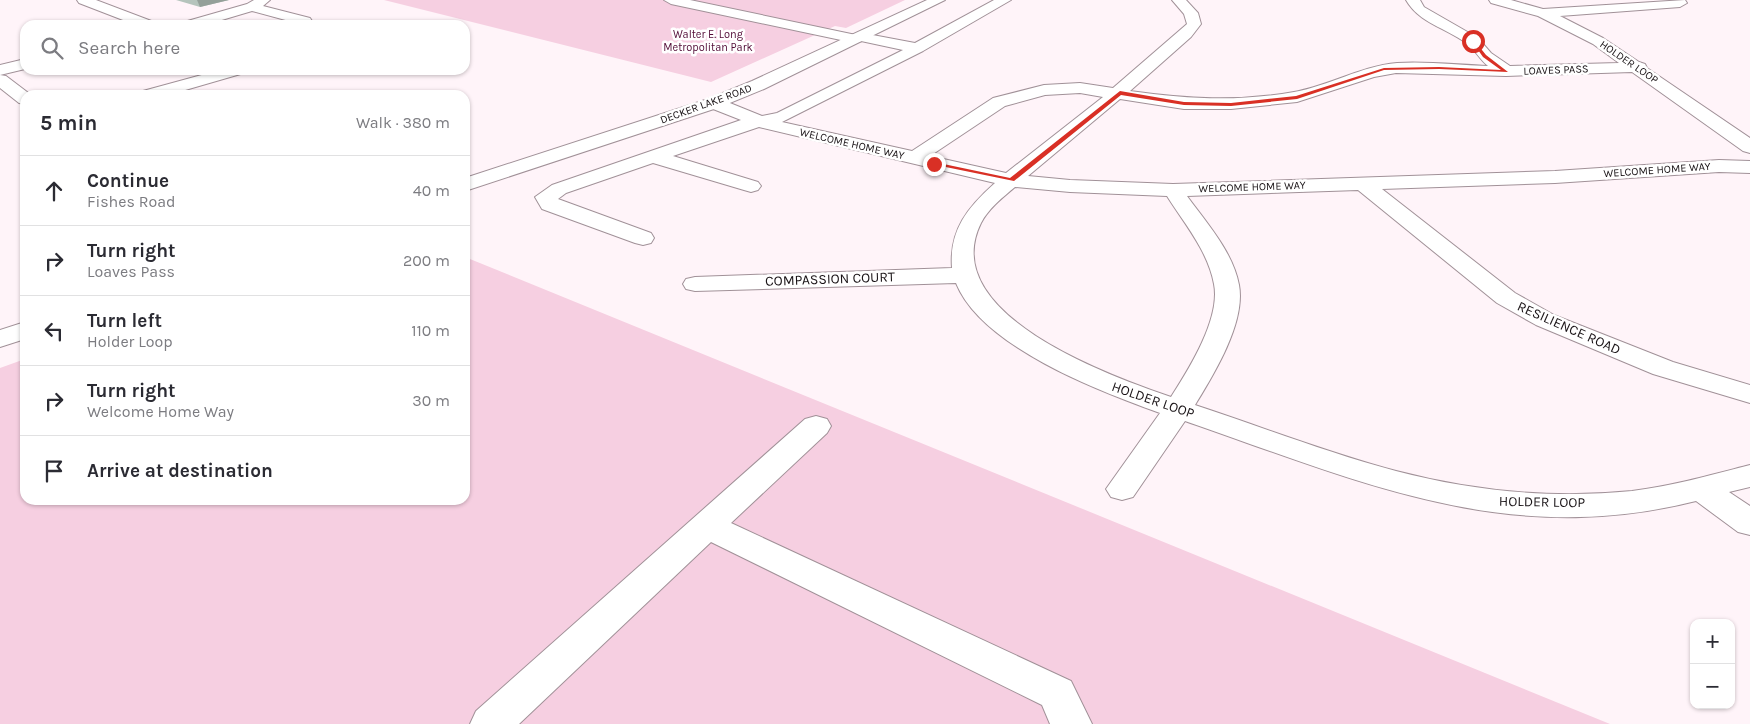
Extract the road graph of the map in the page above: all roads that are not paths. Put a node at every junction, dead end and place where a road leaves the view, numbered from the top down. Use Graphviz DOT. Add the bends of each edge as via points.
graph roads {
  1 [pos="84,0"];
  2 [pos="671,0"];
  3 [pos="938,0"];
  4 [pos="1004,0"];
  5 [pos="1179,0"];
  6 [pos="1413,0"];
  7 [pos="1496,0"];
  8 [pos="1680,3"];
  9 [pos="257,4"];
  10 [pos="1543,13"];
  11 [pos="136,20"];
  12 [pos="205,20"];
  13 [pos="302,20"];
  14 [pos="856,39"];
  15 [pos="912,51"];
  16 [pos="20,65"];
  17 [pos="1639,68"];
  18 [pos="0,70"];
  19 [pos="1506,71"];
  20 [pos="220,75"];
  21 [pos="0,80"];
  22 [pos="167,90"];
  23 [pos="1120,93"];
  24 [pos="20,95"];
  25 [pos="714,103"];
  26 [pos="762,122"];
  27 [pos="1750,147"];
  28 [pos="654,157"];
  29 [pos="914,158"];
  30 [pos="1750,167"];
  31 [pos="1011,180"];
  32 [pos="470,183"];
  33 [pos="1363,184"];
  34 [pos="752,186"];
  35 [pos="1174,190"];
  36 [pos="644,238"];
  37 [pos="964,275"];
  38 [pos="695,284"];
  39 [pos="20,332"];
  40 [pos="0,339"];
  41 [pos="1750,394"];
  42 [pos="1178,408"];
  43 [pos="816,426"];
  44 [pos="1750,476"];
  45 [pos="1122,489"];
  46 [pos="1702,489"];
  47 [pos="1750,522"];
  48 [pos="707,526"];
  49 [pos="491,724"];
  50 [pos="1070,724"];
  1 -- 11 [label="street"];
  2 -- 14 [label="street"];
  3 -- 14 [label="street, DECKER LAKE ROAD"];
  4 -- 15 [label="street"];
  5 -- 23 [label="street, HOLDER LOOP" via="1191,13 1194,24"];
  6 -- 19 [label="street" via="1419,10 1473,41 1485,56"];
  7 -- 10 [label="street, HOLDER LOOP"];
  8 -- 10 [label="street"];
  9 -- 12 [label="street"];
  9 -- 13 [label="street"];
  10 -- 17 [label="street, HOLDER LOOP" via="1598,41"];
  14 -- 15 [label="street"];
  14 -- 25 [label="street, DECKER LAKE ROAD"];
  15 -- 26 [label="street" via="782,117"];
  16 -- 18 [label="street"];
  17 -- 19 [label="street, LOAVES PASS"];
  17 -- 27 [label="street, HOLDER LOOP"];
  19 -- 23 [label="street, LOAVES PASS" via="1384,69 1297,97 1231,104 1184,104"];
  20 -- 22 [label="street"];
  21 -- 24 [label="street"];
  23 -- 29 [label="street, LOAVES PASS" via="1080,88 1044,90 1017,96 999,102"];
  23 -- 31 [label="street, HOLDER LOOP"];
  25 -- 26 [label="street, WELCOME HOME WAY"];
  25 -- 32 [label="street, DECKER LAKE ROAD"];
  26 -- 28 [label="street"];
  26 -- 29 [label="street, WELCOME HOME WAY"];
  28 -- 34 [label="street"];
  28 -- 36 [label="street" via="546,197 550,204"];
  29 -- 31 [label="street, WELCOME HOME WAY"];
  30 -- 33 [label="street, WELCOME HOME WAY"];
  31 -- 35 [label="street, WELCOME HOME WAY"];
  31 -- 37 [label="street, HOLDER LOOP" via="971,220 964,245"];
  33 -- 35 [label="street, WELCOME HOME WAY"];
  33 -- 41 [label="street, RESILIENCE ROAD" via="1506,298 1545,320 1662,368"];
  35 -- 42 [label="street" via="1221,265 1227,287 1226,309 1219,335"];
  37 -- 38 [label="street, COMPASSION COURT"];
  37 -- 42 [label="street, HOLDER LOOP" via="976,298 1000,320 1068,367"];
  39 -- 40 [label="street"];
  42 -- 45 [label="street"];
  42 -- 46 [label="street, HOLDER LOOP" via="1368,473 1431,491 1491,501 1557,504 1633,502"];
  43 -- 48 [label="street"];
  44 -- 46 [label="street, HOLDER LOOP"];
  46 -- 47 [label="street"];
  48 -- 49 [label="street"];
  48 -- 50 [label="street" via="1057,693"];
}
